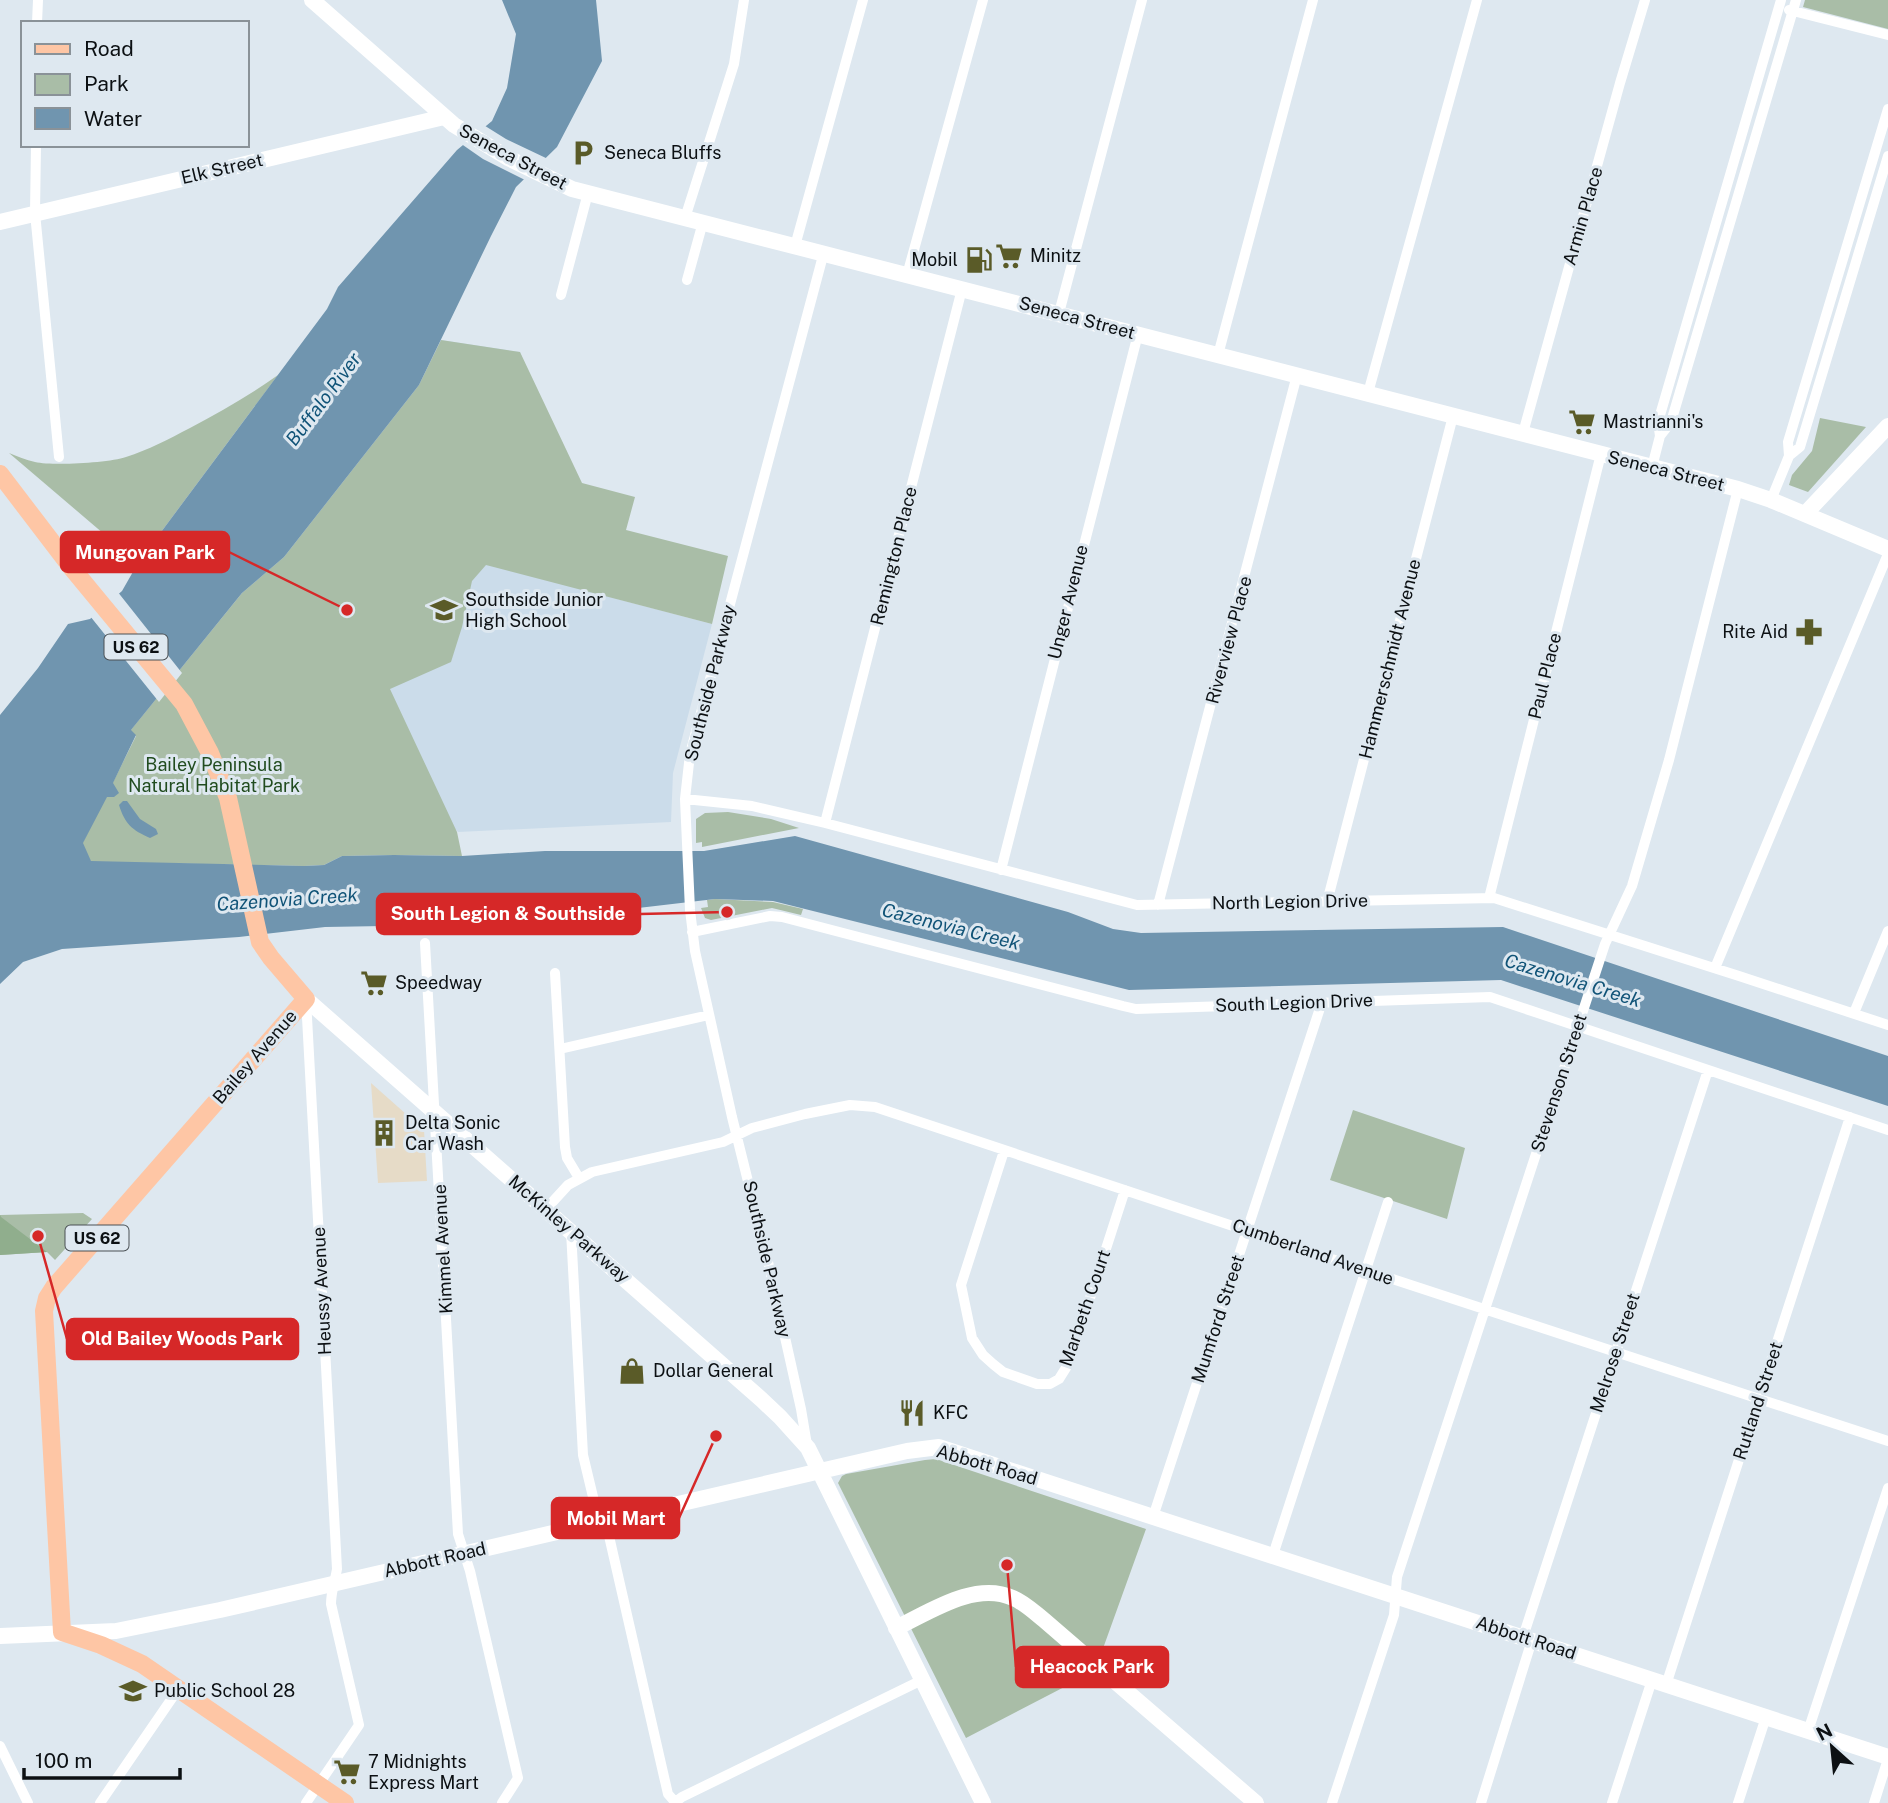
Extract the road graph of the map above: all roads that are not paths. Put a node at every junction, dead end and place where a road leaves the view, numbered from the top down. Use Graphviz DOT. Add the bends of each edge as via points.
graph roads {
  1 [pos="38,0"];
  2 [pos="312,0"];
  3 [pos="744,0"];
  4 [pos="863,0"];
  5 [pos="983,0"];
  6 [pos="1142,0"];
  7 [pos="1313,0"];
  8 [pos="1477,0"];
  9 [pos="1645,0"];
  10 [pos="1780,3"];
  11 [pos="1795,5"];
  12 [pos="37,21"];
  13 [pos="1888,35"];
  14 [pos="1888,109"];
  15 [pos="449,121"];
  16 [pos="36,147"];
  17 [pos="1736,154"];
  18 [pos="1888,156"];
  19 [pos="1748,157"];
  20 [pos="1865,186"];
  21 [pos="1878,190"];
  22 [pos="588,193"];
  23 [pos="35,214"];
  24 [pos="685,218"];
  25 [pos="0,222"];
  26 [pos="703,222"];
  27 [pos="795,246"];
  28 [pos="824,252"];
  29 [pos="907,275"];
  30 [pos="687,280"];
  31 [pos="1697,287"];
  32 [pos="962,289"];
  33 [pos="1710,291"];
  34 [pos="561,295"];
  35 [pos="1059,313"];
  36 [pos="1825,320"];
  37 [pos="1837,324"];
  38 [pos="1138,334"];
  39 [pos="1218,355"];
  40 [pos="1297,375"];
  41 [pos="1368,393"];
  42 [pos="1453,416"];
  43 [pos="1888,426"];
  44 [pos="1522,433"];
  45 [pos="1660,436"];
  46 [pos="1601,454"];
  47 [pos="1788,456"];
  48 [pos="59,457"];
  49 [pos="1652,467"];
  50 [pos="0,474"];
  51 [pos="1738,489"];
  52 [pos="1771,500"];
  53 [pos="1805,514"];
  54 [pos="1888,549"];
  55 [pos="1888,554"];
  56 [pos="685,799"];
  57 [pos="825,823"];
  58 [pos="1001,870"];
  59 [pos="1489,898"];
  60 [pos="1327,902"];
  61 [pos="1158,905"];
  62 [pos="1888,931"];
  63 [pos="692,932"];
  64 [pos="1607,939"];
  65 [pos="425,943"];
  66 [pos="1715,968"];
  67 [pos="555,973"];
  68 [pos="306,999"];
  69 [pos="1322,1002"];
  70 [pos="1854,1013"];
  71 [pos="709,1015"];
  72 [pos="1579,1022"];
  73 [pos="1888,1025"];
  74 [pos="560,1049"];
  75 [pos="1708,1070"];
  76 [pos="436,1112"];
  77 [pos="1850,1117"];
  78 [pos="1888,1130"];
  79 [pos="737,1134"];
  80 [pos="1004,1151"];
  81 [pos="579,1178"];
  82 [pos="1125,1190"];
  83 [pos="1388,1202"];
  84 [pos="546,1209"];
  85 [pos="1248,1230"];
  86 [pos="570,1231"];
  87 [pos="1365,1270"];
  88 [pos="1484,1309"];
  89 [pos="1616,1352"];
  90 [pos="1759,1399"];
  91 [pos="1888,1441"];
  92 [pos="808,1448"];
  93 [pos="820,1471"];
  94 [pos="1888,1489"];
  95 [pos="1153,1517"];
  96 [pos="603,1521"];
  97 [pos="463,1553"];
  98 [pos="1273,1555"];
  99 [pos="335,1583"];
  100 [pos="1396,1595"];
  101 [pos="896,1628"];
  102 [pos="62,1632"];
  103 [pos="0,1636"];
  104 [pos="1528,1639"];
  105 [pos="922,1680"];
  106 [pos="1659,1682"];
  107 [pos="179,1688"];
  108 [pos="1766,1717"];
  109 [pos="1808,1731"];
  110 [pos="0,1746"];
  111 [pos="1888,1758"];
  112 [pos="318,1784"];
  113 [pos="28,1803"];
  114 [pos="100,1803"];
  115 [pos="306,1803"];
  116 [pos="345,1803"];
  117 [pos="502,1803"];
  118 [pos="675,1803"];
  119 [pos="983,1803"];
  120 [pos="1256,1803"];
  121 [pos="1332,1803"];
  122 [pos="1481,1803"];
  123 [pos="1612,1803"];
  124 [pos="1738,1803"];
  125 [pos="1874,1803"];
  1 -- 12 [label="street"];
  2 -- 15 [label="street, Seneca Street"];
  3 -- 24 [label="street" via="734,64"];
  4 -- 27 [label="street"];
  5 -- 29 [label="street"];
  6 -- 35 [label="street"];
  7 -- 39 [label="street"];
  8 -- 41 [label="street"];
  9 -- 44 [label="street, Armin Place"];
  10 -- 11 [label="street"];
  10 -- 17 [label="street"];
  11 -- 13 [label="street"];
  11 -- 19 [label="street"];
  14 -- 20 [label="street"];
  15 -- 22 [label="street, Seneca Street" via="508,158"];
  15 -- 23 [label="street, Elk Street"];
  16 -- 23 [label="street"];
  17 -- 19 [label="street"];
  17 -- 31 [label="street"];
  18 -- 21 [label="street"];
  19 -- 33 [label="street"];
  20 -- 21 [label="street"];
  20 -- 36 [label="street"];
  21 -- 37 [label="street"];
  22 -- 24 [label="street, Seneca Street"];
  22 -- 34 [label="street"];
  23 -- 25 [label="street, Elk Street"];
  23 -- 48 [label="street"];
  24 -- 26 [label="street, Seneca Street"];
  26 -- 27 [label="street, Seneca Street"];
  26 -- 30 [label="street"];
  27 -- 28 [label="street, Seneca Street"];
  28 -- 29 [label="street, Seneca Street"];
  28 -- 56 [label="street, Southside Parkway" via="690,754"];
  29 -- 32 [label="street, Seneca Street"];
  31 -- 33 [label="street"];
  31 -- 45 [label="street" via="1658,422"];
  32 -- 35 [label="street, Seneca Street"];
  32 -- 57 [label="street, Remington Place"];
  33 -- 45 [label="street" via="1671,422"];
  35 -- 38 [label="street, Seneca Street"];
  36 -- 37 [label="street"];
  36 -- 47 [label="street" via="1788,442"];
  37 -- 47 [label="street" via="1800,447"];
  38 -- 39 [label="street, Seneca Street"];
  38 -- 58 [label="street, Unger Avenue"];
  39 -- 40 [label="street, Seneca Street"];
  40 -- 41 [label="street, Seneca Street"];
  40 -- 61 [label="street, Riverview Place"];
  41 -- 42 [label="street, Seneca Street"];
  42 -- 44 [label="street, Seneca Street"];
  42 -- 60 [label="street, Hammerschmidt Avenue"];
  43 -- 53 [label="street"];
  44 -- 46 [label="street, Seneca Street"];
  45 -- 49 [label="street"];
  46 -- 49 [label="street, Seneca Street"];
  46 -- 59 [label="street, Paul Place"];
  47 -- 52 [label="street"];
  49 -- 51 [label="street, Seneca Street"];
  50 -- 68 [label="main road, Bailey Avenue / US 62" via="184,704 228,798 260,942"];
  51 -- 52 [label="street, Seneca Street"];
  51 -- 64 [label="street, Stevenson Street" via="1670,760 1632,886"];
  52 -- 53 [label="street, Seneca Street"];
  53 -- 54 [label="street, Seneca Street"];
  55 -- 66 [label="street"];
  56 -- 57 [label="street, North Legion Drive" via="752,806"];
  56 -- 63 [label="street, Southside Parkway"];
  57 -- 58 [label="street, North Legion Drive"];
  58 -- 61 [label="street, North Legion Drive" via="1137,905"];
  59 -- 60 [label="street, North Legion Drive"];
  59 -- 64 [label="street, North Legion Drive"];
  60 -- 61 [label="street, North Legion Drive"];
  62 -- 70 [label="street"];
  63 -- 69 [label="street, South Legion Drive" via="782,917 1136,1009"];
  63 -- 71 [label="street, Southside Parkway"];
  64 -- 66 [label="street, North Legion Drive"];
  64 -- 72 [label="street, Stevenson Street"];
  65 -- 76 [label="street, Kimmel Avenue"];
  66 -- 70 [label="street, North Legion Drive"];
  67 -- 74 [label="street"];
  68 -- 76 [label="street, McKinley Parkway"];
  68 -- 99 [label="street, Heussy Avenue"];
  68 -- 102 [label="main road, Bailey Avenue / US 62" via="47,1298 44,1311"];
  69 -- 72 [label="street, South Legion Drive" via="1490,997"];
  69 -- 85 [label="street, Mumford Street"];
  70 -- 73 [label="street, North Legion Drive"];
  71 -- 74 [label="street"];
  71 -- 79 [label="street, Southside Parkway"];
  72 -- 75 [label="street, South Legion Drive"];
  72 -- 88 [label="street, Stevenson Street"];
  74 -- 81 [label="street" via="565,1147"];
  75 -- 77 [label="street, South Legion Drive"];
  75 -- 89 [label="street, Melrose Street"];
  76 -- 84 [label="street, McKinley Parkway"];
  76 -- 97 [label="street, Kimmel Avenue" via="458,1534"];
  77 -- 78 [label="street, South Legion Drive"];
  77 -- 90 [label="street, Rutland Street"];
  79 -- 80 [label="street, Cumberland Avenue" via="805,1114 861,1105"];
  79 -- 81 [label="street, Cumberland Avenue" via="723,1142"];
  79 -- 92 [label="street, Southside Parkway"];
  80 -- 82 [label="street, Cumberland Avenue"];
  80 -- 82 [label="street, Marbeth Court" via="961,1285 972,1338 983,1355 1003,1372 1037,1384 1059,1379 1069,1363"];
  81 -- 84 [label="street"];
  82 -- 85 [label="street, Cumberland Avenue"];
  83 -- 87 [label="street"];
  84 -- 86 [label="street, McKinley Parkway"];
  85 -- 87 [label="street, Cumberland Avenue"];
  85 -- 95 [label="street, Mumford Street"];
  86 -- 92 [label="street, McKinley Parkway" via="762,1400"];
  86 -- 96 [label="street" via="583,1455"];
  87 -- 88 [label="street, Cumberland Avenue"];
  87 -- 98 [label="street"];
  88 -- 89 [label="street, Cumberland Avenue"];
  88 -- 100 [label="street, Stevenson Street" via="1397,1577"];
  89 -- 90 [label="street, Cumberland Avenue"];
  89 -- 104 [label="street, Melrose Street"];
  90 -- 91 [label="street, Cumberland Avenue"];
  90 -- 106 [label="street, Rutland Street"];
  92 -- 93 [label="street, McKinley Parkway"];
  93 -- 95 [label="street, Abbott Road" via="939,1447"];
  93 -- 96 [label="street, Abbott Road"];
  93 -- 101 [label="street"];
  94 -- 109 [label="street"];
  95 -- 98 [label="street, Abbott Road"];
  96 -- 97 [label="street, Abbott Road"];
  96 -- 118 [label="street" via="668,1794"];
  97 -- 99 [label="street, Abbott Road"];
  97 -- 117 [label="street, Kimmel Avenue" via="518,1778"];
  98 -- 100 [label="street, Abbott Road"];
  99 -- 102 [label="street, Abbott Road" via="116,1631"];
  99 -- 112 [label="street, Heussy Avenue" via="331,1604 359,1725"];
  100 -- 104 [label="street, Abbott Road"];
  100 -- 121 [label="street, Stevenson Street" via="1394,1615"];
  101 -- 105 [label="street"];
  101 -- 120 [label="street" via="979,1593 1013,1598"];
  102 -- 103 [label="street, Abbott Road"];
  102 -- 107 [label="main road" via="101,1644"];
  104 -- 106 [label="street, Abbott Road"];
  104 -- 122 [label="street, Melrose Street"];
  105 -- 118 [label="street"];
  105 -- 119 [label="street"];
  106 -- 108 [label="street, Abbott Road"];
  106 -- 123 [label="street, Rutland Street"];
  107 -- 112 [label="main road"];
  107 -- 114 [label="street"];
  108 -- 109 [label="street, Abbott Road"];
  108 -- 124 [label="street"];
  109 -- 111 [label="street, Abbott Road"];
  110 -- 113 [label="street"];
  111 -- 125 [label="street"];
  112 -- 115 [label="street, Heussy Avenue"];
  112 -- 116 [label="main road"];
}
